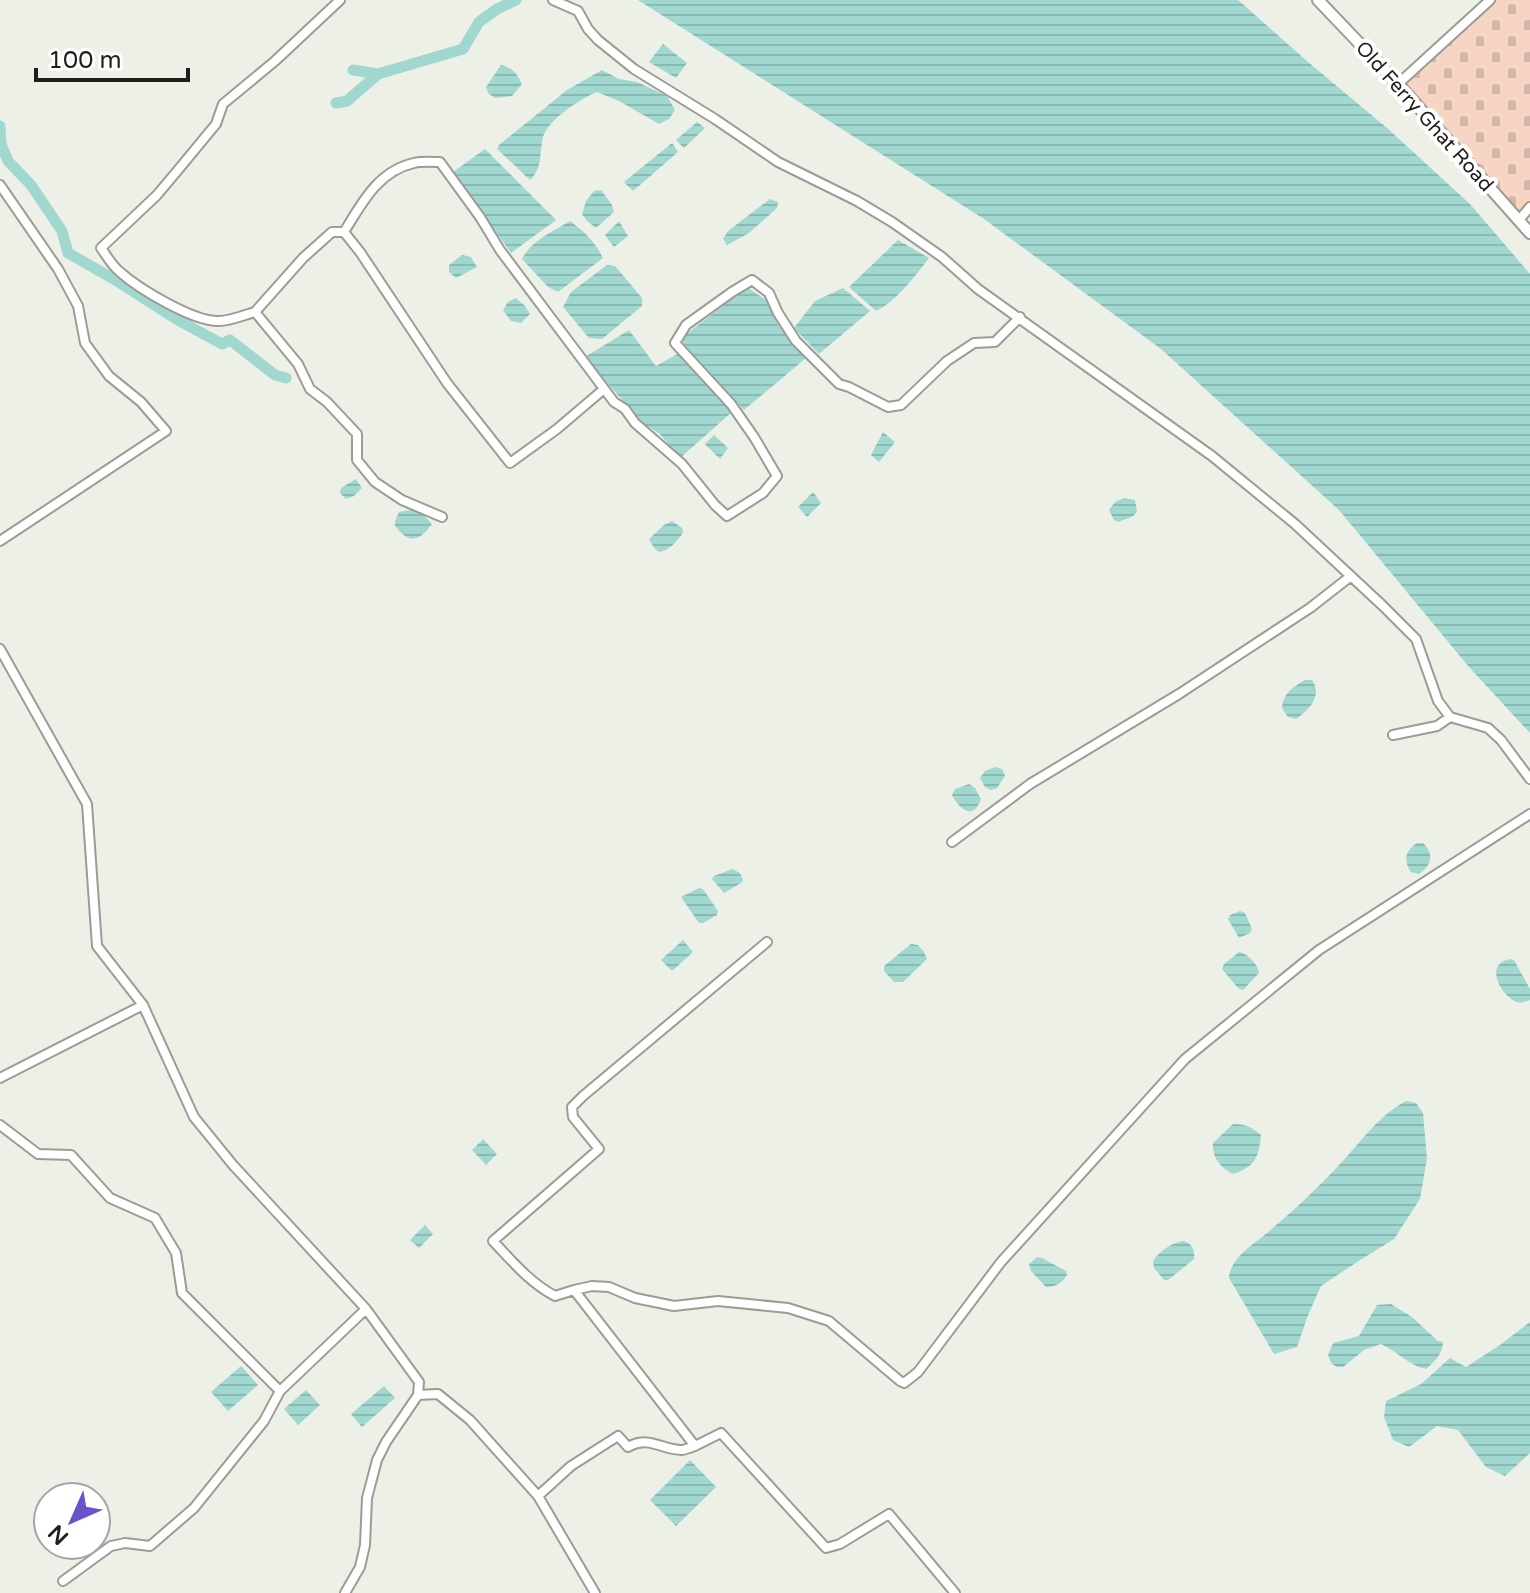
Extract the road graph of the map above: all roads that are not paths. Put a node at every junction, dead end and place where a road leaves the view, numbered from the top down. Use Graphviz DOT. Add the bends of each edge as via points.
graph roads {
  1 [pos="340,0"];
  2 [pos="553,0"];
  3 [pos="1318,0"];
  4 [pos="1490,0"];
  5 [pos="1398,84"];
  6 [pos="0,185"];
  7 [pos="1530,207"];
  8 [pos="1519,220"];
  9 [pos="344,232"];
  10 [pos="1530,233"];
  11 [pos="255,312"];
  12 [pos="1020,317"];
  13 [pos="604,389"];
  14 [pos="442,517"];
  15 [pos="0,541"];
  16 [pos="1351,576"];
  17 [pos="0,649"];
  18 [pos="1450,717"];
  19 [pos="1393,735"];
  20 [pos="1530,779"];
  21 [pos="1530,814"];
  22 [pos="952,842"];
  23 [pos="767,942"];
  24 [pos="143,1005"];
  25 [pos="0,1078"];
  26 [pos="0,1125"];
  27 [pos="574,1290"];
  28 [pos="366,1309"];
  29 [pos="280,1391"];
  30 [pos="418,1395"];
  31 [pos="695,1446"];
  32 [pos="538,1496"];
  33 [pos="63,1581"];
  34 [pos="345,1593"];
  35 [pos="595,1593"];
  36 [pos="955,1593"];
  1 -- 11 [label="street" via="223,104 216,124 157,195 101,248 136,285 197,317 220,322"];
  2 -- 12 [label="street" via="578,11 598,40 634,69 778,162 892,222"];
  3 -- 5 [label="street, Old Ferry Ghat Road"];
  4 -- 5 [label="street"];
  5 -- 8 [label="street, Old Ferry Ghat Road"];
  6 -- 15 [label="street" via="78,306 85,343 109,376 166,431"];
  7 -- 8 [label="street"];
  8 -- 10 [label="street, Old Ferry Ghat Road"];
  9 -- 11 [label="street" via="332,232 303,258"];
  9 -- 13 [label="street" via="447,383 510,463"];
  9 -- 13 [label="street" via="369,192 390,172 440,162"];
  11 -- 14 [label="street" via="298,364 310,389 357,434 357,460 375,482"];
  12 -- 13 [label="street" via="995,342 974,343 901,405 888,407 839,384 796,341 769,293 752,280 732,292 686,325 675,343 731,404 777,476 763,493 727,516"];
  12 -- 16 [label="street" via="1212,456"];
  16 -- 18 [label="street" via="1416,639 1438,701"];
  16 -- 22 [label="street" via="1179,694 1030,784"];
  17 -- 24 [label="street" via="87,804 97,946"];
  18 -- 19 [label="street" via="1437,726"];
  18 -- 20 [label="street" via="1488,728"];
  21 -- 27 [label="street" via="1319,950 1185,1059 1001,1262 918,1372 904,1383 829,1321 788,1308 718,1301 674,1306 609,1287"];
  23 -- 27 [label="street" via="572,1107 573,1117 599,1149 493,1241 541,1289 555,1296"];
  24 -- 25 [label="street"];
  24 -- 28 [label="street" via="194,1117"];
  26 -- 29 [label="street" via="38,1154 71,1155 110,1198 155,1218 176,1253 182,1293"];
  27 -- 31 [label="street"];
  28 -- 29 [label="street"];
  28 -- 30 [label="street" via="419,1382"];
  29 -- 33 [label="street" via="264,1421 194,1508 150,1546 111,1546"];
  30 -- 32 [label="street" via="438,1394 470,1420"];
  30 -- 34 [label="street" via="377,1460 360,1567"];
  31 -- 32 [label="street" via="683,1450 647,1441 628,1447 618,1436 571,1466"];
  31 -- 36 [label="street" via="721,1433 826,1548 889,1514"];
  32 -- 35 [label="street"];
}
